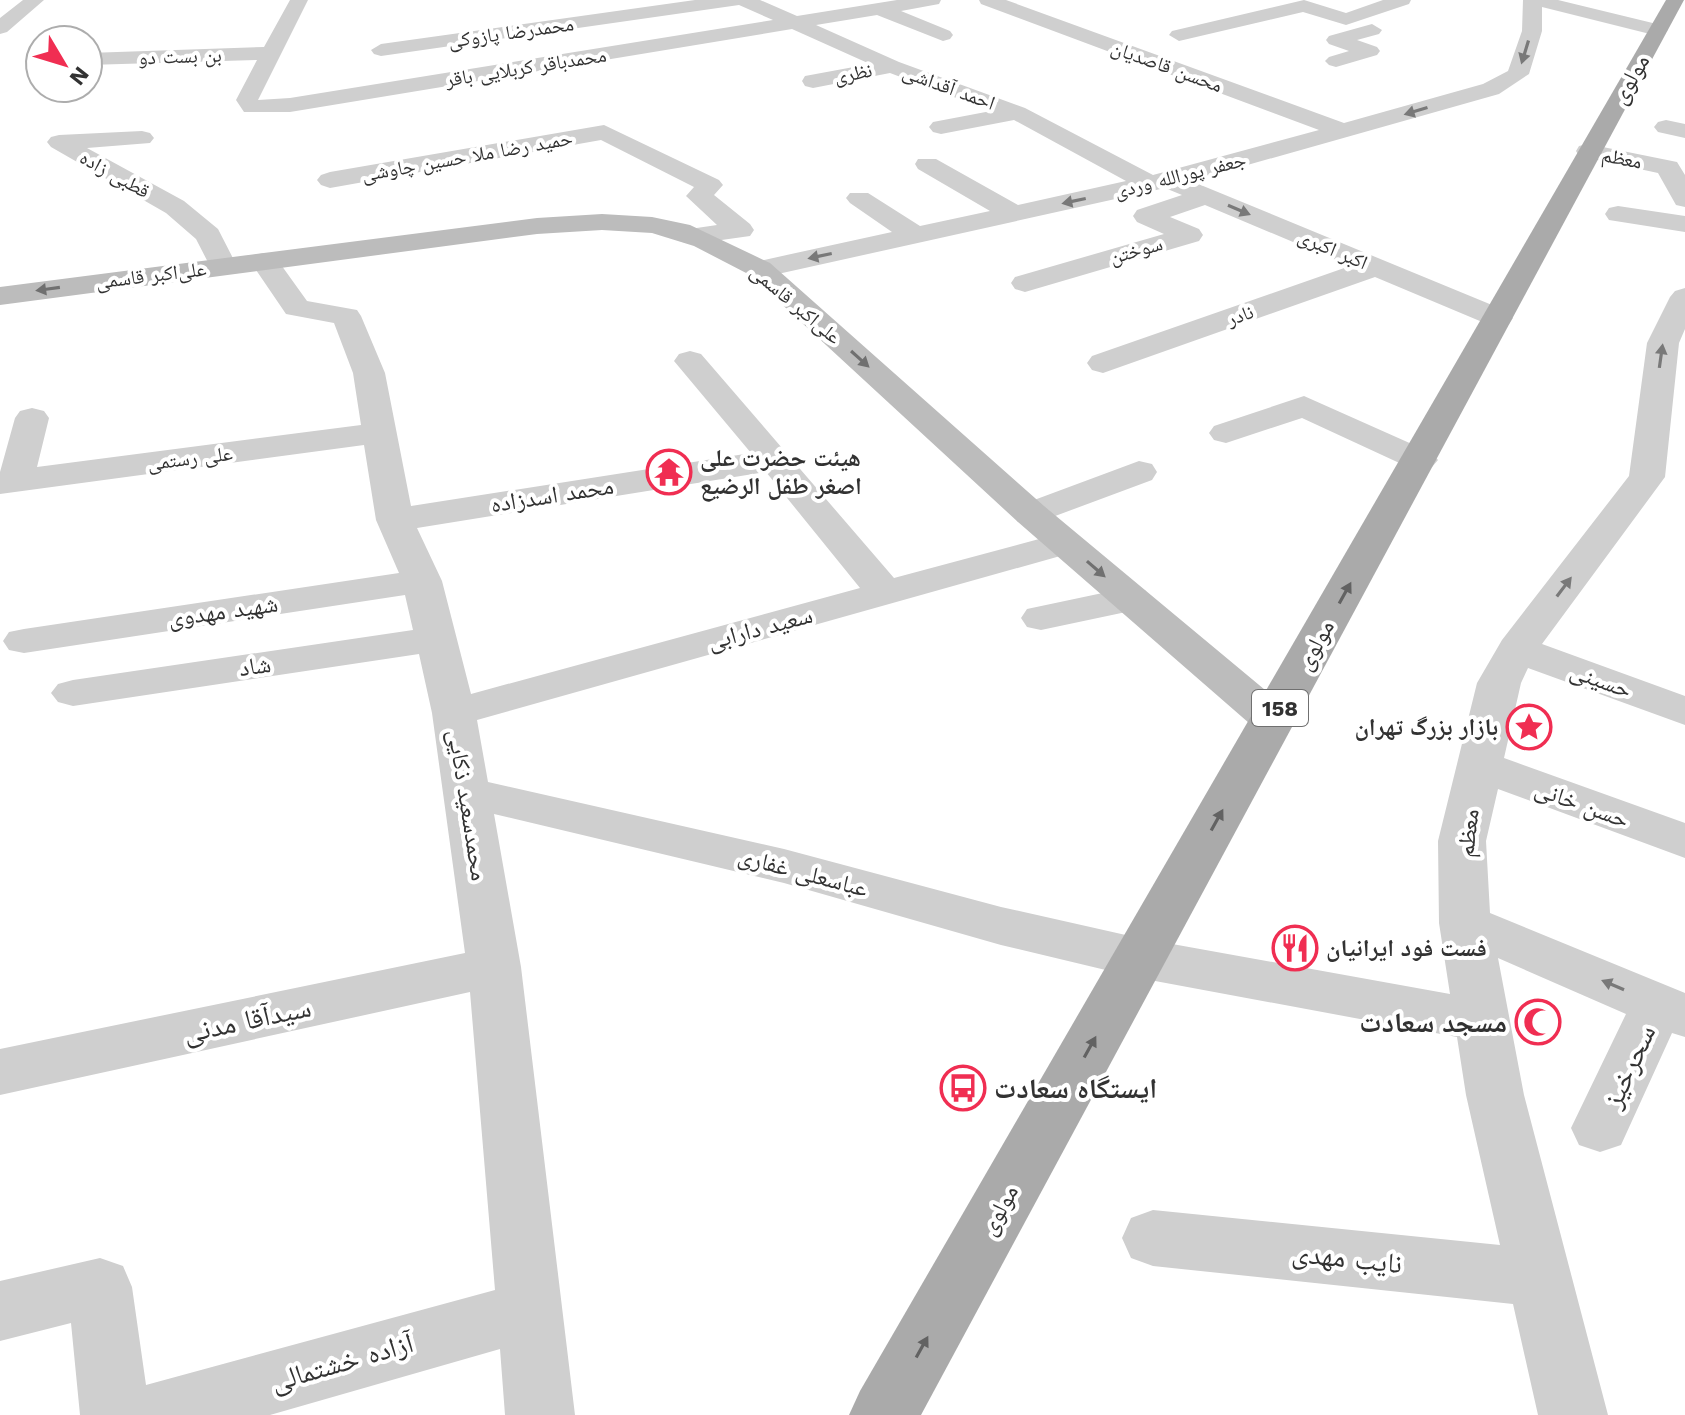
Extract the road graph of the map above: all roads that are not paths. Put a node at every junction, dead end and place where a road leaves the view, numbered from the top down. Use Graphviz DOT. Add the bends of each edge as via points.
graph roads {
  1 [pos="35,0"];
  2 [pos="299,0"];
  3 [pos="736,0"];
  4 [pos="744,0"];
  5 [pos="932,0"];
  6 [pos="988,0"];
  7 [pos="1533,0"];
  8 [pos="882,10"];
  9 [pos="1404,10"];
  10 [pos="1667,15"];
  11 [pos="483,20"];
  12 [pos="800,23"];
  13 [pos="0,28"];
  14 [pos="504,33"];
  15 [pos="943,35"];
  16 [pos="1179,35"];
  17 [pos="384,41"];
  18 [pos="271,53"];
  19 [pos="104,57"];
  20 [pos="1336,61"];
  21 [pos="892,66"];
  22 [pos="813,81"];
  23 [pos="1040,99"];
  24 [pos="1009,109"];
  25 [pos="941,127"];
  26 [pos="1346,132"];
  27 [pos="142,138"];
  28 [pos="1588,151"];
  29 [pos="927,164"];
  30 [pos="739,179"];
  31 [pos="330,180"];
  32 [pos="1159,182"];
  33 [pos="710,185"];
  34 [pos="1205,196"];
  35 [pos="859,198"];
  36 [pos="1685,199"];
  37 [pos="1015,214"];
  38 [pos="1618,214"];
  39 [pos="1685,224"];
  40 [pos="915,235"];
  41 [pos="693,236"];
  42 [pos="244,263"];
  43 [pos="1376,267"];
  44 [pos="760,269"];
  45 [pos="1025,283"];
  46 [pos="0,296"];
  47 [pos="1685,297"];
  48 [pos="1498,318"];
  49 [pos="690,361"];
  50 [pos="1103,363"];
  51 [pos="32,418"];
  52 [pos="380,433"];
  53 [pos="1226,433"];
  54 [pos="775,460"];
  55 [pos="1420,460"];
  56 [pos="1139,472"];
  57 [pos="8,482"];
  58 [pos="1031,514"];
  59 [pos="395,520"];
  60 [pos="1065,543"];
  61 [pos="422,581"];
  62 [pos="886,594"];
  63 [pos="1131,599"];
  64 [pos="1041,618"];
  65 [pos="438,639"];
  66 [pos="24,641"];
  67 [pos="1517,649"];
  68 [pos="73,693"];
  69 [pos="1685,711"];
  70 [pos="454,713"];
  71 [pos="1273,720"];
  72 [pos="1480,766"];
  73 [pos="466,792"];
  74 [pos="1685,841"];
  75 [pos="1465,923"];
  76 [pos="1139,958"];
  77 [pos="494,967"];
  78 [pos="1672,1010"];
  79 [pos="1484,1021"];
  80 [pos="0,1072"];
  81 [pos="1600,1128"];
  82 [pos="1153,1238"];
  83 [pos="1542,1278"];
  84 [pos="530,1310"];
  85 [pos="0,1311"];
  86 [pos="115,1415"];
  87 [pos="154,1415"];
  88 [pos="540,1415"];
  89 [pos="884,1415"];
  90 [pos="1573,1415"];
  1 -- 13 [label="street"];
  2 -- 18 [label="street"];
  3 -- 14 [label="street, محمدرضا پازوکی"];
  4 -- 12 [label="street, احمد آقداشی"];
  5 -- 8 [label="street, محمدباقر کربلایی باقر"];
  6 -- 26 [label="street, محسن قاصدیان"];
  7 -- 10 [label="street"];
  7 -- 26 [label="street, جعفر پورالله وردی, one-way" via="1532,31 1518,74 1491,89"];
  8 -- 12 [label="street, محمدباقر کربلایی باقر"];
  8 -- 15 [label="street"];
  9 -- 16 [label="street" via="1346,19 1304,6"];
  9 -- 20 [label="street" via="1336,40 1370,51"];
  10 -- 28 [label="main road, مولوی / 158"];
  11 -- 14 [label="street"];
  12 -- 18 [label="street, محمدباقر کربلایی باقر" via="252,107 247,100"];
  12 -- 21 [label="street, احمد آقداشی"];
  14 -- 17 [label="street, محمدرضا پازوکی" via="402,47"];
  18 -- 19 [label="street, بن بست دو"];
  21 -- 22 [label="street, نظری"];
  21 -- 24 [label="street, احمد آقداشی"];
  23 -- 24 [label="street"];
  24 -- 25 [label="street"];
  24 -- 32 [label="street, احمد آقداشی"];
  26 -- 32 [label="street, جعفر پورالله وردی"];
  27 -- 42 [label="street, قطبی زاده" via="48,144 175,207"];
  28 -- 36 [label="street, معظم" via="1668,167"];
  28 -- 48 [label="main road, مولوی / 158"];
  29 -- 37 [label="street"];
  30 -- 33 [label="street"];
  31 -- 33 [label="street, حمید رضا ملا حسین چاوشی" via="604,132"];
  32 -- 34 [label="street, اکبر اکبری"];
  32 -- 37 [label="street, جعفر پورالله وردی, one-way"];
  33 -- 41 [label="street" via="699,196 740,230"];
  34 -- 43 [label="street, اکبر اکبری, one-way"];
  34 -- 45 [label="street, سوختن" via="1146,216 1189,235"];
  35 -- 40 [label="street"];
  37 -- 40 [label="street, جعفر پورالله وردی"];
  38 -- 39 [label="street"];
  40 -- 44 [label="street, جعفر پورالله وردی, one-way"];
  41 -- 42 [label="street, علی‌اکبر قاسمی" via="621,221 578,223"];
  41 -- 44 [label="street, علی‌اکبر قاسمی"];
  42 -- 46 [label="street, علی‌اکبر قاسمی, one-way"];
  42 -- 52 [label="street, محمدسعید ذکایی" via="297,308 346,316 369,373"];
  43 -- 48 [label="street, اکبر اکبری"];
  43 -- 50 [label="street, نادر"];
  44 -- 58 [label="street, علی‌اکبر قاسمی, one-way"];
  67 -- 47 [label="street, معظم, one-way" via="1647,477 1663,343"];
  48 -- 55 [label="main road, مولوی / 158"];
  49 -- 54 [label="street"];
  51 -- 57 [label="street"];
  52 -- 57 [label="street, علی رستمی" via="196,444"];
  52 -- 59 [label="street, محمدسعید ذکایی"];
  53 -- 55 [label="street" via="1304,406"];
  54 -- 59 [label="street, محمد اسدزاده"];
  54 -- 62 [label="street"];
  71 -- 55 [label="main road, مولوی / 158, one-way"];
  56 -- 58 [label="street"];
  58 -- 60 [label="street, علی‌اکبر قاسمی"];
  59 -- 61 [label="street, محمدسعید ذکایی"];
  60 -- 62 [label="street, سعید دارابی"];
  60 -- 63 [label="street, علی‌اکبر قاسمی, one-way"];
  61 -- 65 [label="street, محمدسعید ذکایی"];
  61 -- 66 [label="street, شهید مهدوی"];
  62 -- 70 [label="street, سعید دارابی"];
  63 -- 64 [label="street"];
  63 -- 71 [label="street, علی‌اکبر قاسمی"];
  65 -- 68 [label="street, شاد"];
  65 -- 70 [label="street, محمدسعید ذکایی"];
  67 -- 69 [label="street, حسینی"];
  67 -- 72 [label="street, معظم" via="1499,683"];
  70 -- 73 [label="street, محمدسعید ذکایی"];
  76 -- 71 [label="main road, مولوی / 158, one-way"];
  72 -- 74 [label="street, حسن خانی"];
  72 -- 75 [label="street, معظم" via="1462,841"];
  73 -- 76 [label="street, عباسعلی غفاری" via="784,866"];
  73 -- 77 [label="street, محمدسعید ذکایی"];
  78 -- 75 [label="street, one-way"];
  75 -- 79 [label="street, معظم"];
  76 -- 79 [label="street, عباسعلی غفاری"];
  89 -- 76 [label="main road, مولوی / 158, one-way"];
  77 -- 80 [label="street, سیدآقا مدنی"];
  77 -- 84 [label="street, محمدسعید ذکایی"];
  78 -- 81 [label="street, سحرخیز"];
  79 -- 83 [label="street, معظم" via="1495,1095"];
  82 -- 83 [label="street, نایب مهدی"];
  83 -- 90 [label="street, معظم"];
  84 -- 87 [label="street, آزاده خشتمالی"];
  84 -- 88 [label="street, محمدسعید ذکایی"];
  85 -- 86 [label="street" via="100,1287"];
}
